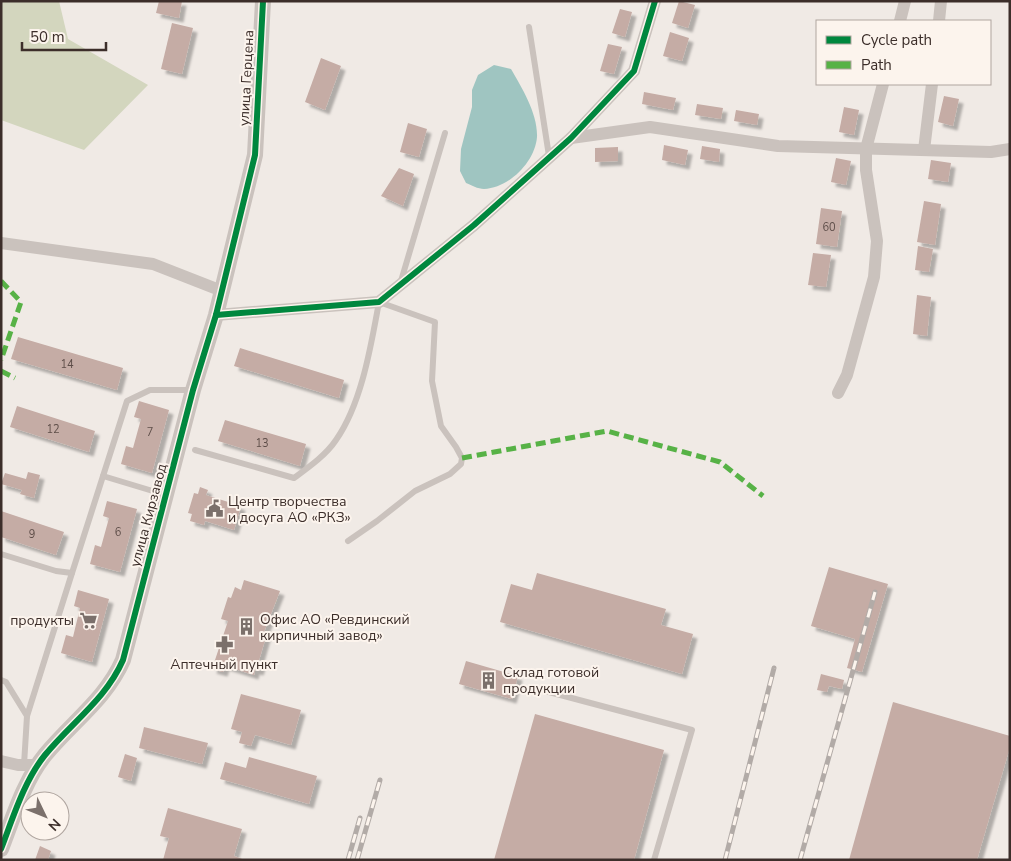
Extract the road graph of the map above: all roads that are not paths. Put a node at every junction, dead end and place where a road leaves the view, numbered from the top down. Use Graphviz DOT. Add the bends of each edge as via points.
graph roads {
  1 [pos="263,1"];
  2 [pos="655,1"];
  3 [pos="905,1"];
  4 [pos="941,1"];
  5 [pos="900,20"];
  6 [pos="939,20"];
  7 [pos="529,27"];
  8 [pos="883,85"];
  9 [pos="932,85"];
  10 [pos="445,133"];
  11 [pos="571,138"];
  12 [pos="866,149"];
  13 [pos="1010,149"];
  14 [pos="924,150"];
  15 [pos="255,155"];
  16 [pos="549,158"];
  17 [pos="1,243"];
  18 [pos="400,284"];
  19 [pos="222,291"];
  20 [pos="379,302"];
  21 [pos="216,315"];
  22 [pos="194,390"];
  23 [pos="838,393"];
  24 [pos="195,450"];
  25 [pos="102,476"];
  26 [pos="166,495"];
  27 [pos="348,541"];
  28 [pos="1,554"];
  29 [pos="72,573"];
  30 [pos="1,680"];
  31 [pos="534,688"];
  32 [pos="27,716"];
  33 [pos="1,761"];
  34 [pos="31,765"];
  35 [pos="1,849"];
  36 [pos="654,860"];
  1 -- 15 [label="street, улица Герцена"];
  2 -- 11 [label="street" via="634,72"];
  3 -- 5 [label="street"];
  4 -- 6 [label="street"];
  7 -- 16 [label="lane"];
  8 -- 12 [label="street"];
  9 -- 14 [label="street"];
  10 -- 18 [label="lane"];
  11 -- 12 [label="street" via="650,127 778,146"];
  11 -- 16 [label="street"];
  12 -- 14 [label="street"];
  12 -- 23 [label="street" via="866,170 876,221 876,260 852,360"];
  13 -- 14 [label="street" via="991,152"];
  15 -- 19 [label="street, улица Кирзавод"];
  16 -- 18 [label="street" via="474,225"];
  17 -- 19 [label="street" via="153,264"];
  18 -- 20 [label="street"];
  19 -- 21 [label="street, улица Кирзавод"];
  20 -- 21 [label="street"];
  20 -- 24 [label="lane" via="369,356 351,410 336,440 312,464 294,478"];
  20 -- 27 [label="lane" via="436,322 432,381 441,426 462,458 457,470 415,490"];
  21 -- 22 [label="street, улица Кирзавод"];
  22 -- 25 [label="lane" via="150,390 127,401"];
  22 -- 26 [label="street, улица Кирзавод"];
  25 -- 26 [label="lane"];
  25 -- 29 [label="lane"];
  26 -- 34 [label="street, улица Кирзавод" via="120,668 102,696"];
  28 -- 29 [label="lane"];
  29 -- 32 [label="lane"];
  30 -- 32 [label="lane" via="6,682"];
  31 -- 36 [label="lane" via="692,730"];
  32 -- 34 [label="lane"];
  33 -- 34 [label="street"];
  34 -- 35 [label="street, улица Кирзавод"];
}
